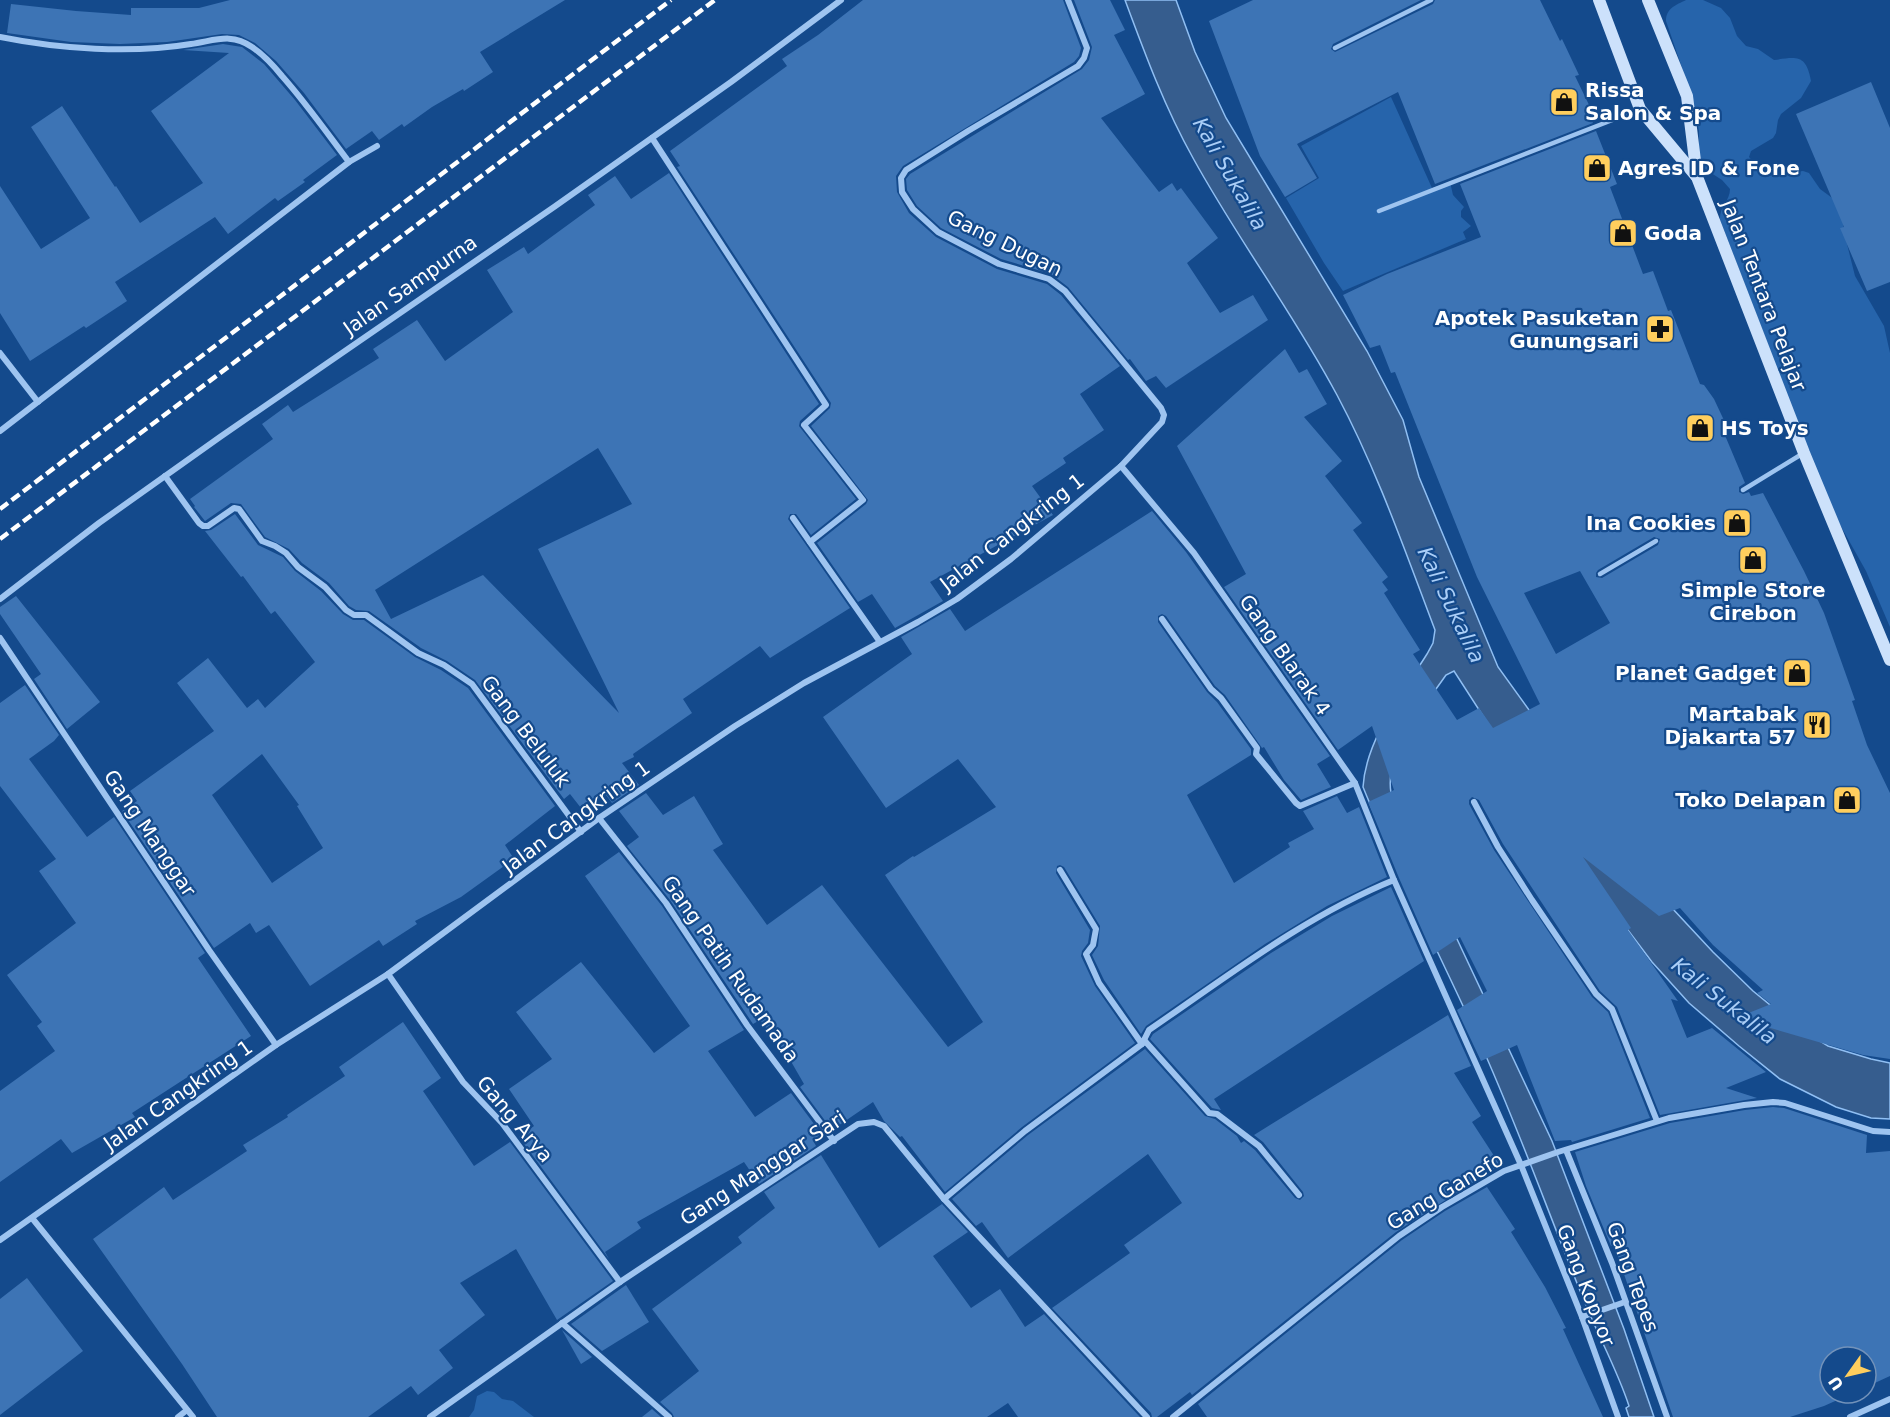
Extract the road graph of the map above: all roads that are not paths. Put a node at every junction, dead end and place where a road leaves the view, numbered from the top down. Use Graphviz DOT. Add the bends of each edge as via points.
graph roads {
  1 [pos="841,0"];
  2 [pos="1068,0"];
  3 [pos="1431,0"];
  4 [pos="1599,0"];
  5 [pos="1648,0"];
  6 [pos="0,37"];
  7 [pos="1335,48"];
  8 [pos="1640,109"];
  9 [pos="652,138"];
  10 [pos="377,146"];
  11 [pos="349,162"];
  12 [pos="1697,177"];
  13 [pos="1379,211"];
  14 [pos="0,353"];
  15 [pos="38,402"];
  16 [pos="1164,417"];
  17 [pos="0,431"];
  18 [pos="1804,453"];
  19 [pos="1121,466"];
  20 [pos="165,476"];
  21 [pos="1743,490"];
  22 [pos="793,518"];
  23 [pos="1656,541"];
  24 [pos="810,542"];
  25 [pos="1600,574"];
  26 [pos="0,599"];
  27 [pos="1162,618"];
  28 [pos="0,639"];
  29 [pos="880,642"];
  30 [pos="1890,660"];
  31 [pos="1355,783"];
  32 [pos="1474,802"];
  33 [pos="599,818"];
  34 [pos="581,832"];
  35 [pos="1060,870"];
  36 [pos="1394,880"];
  37 [pos="388,974"];
  38 [pos="1143,1042"];
  39 [pos="276,1045"];
  40 [pos="1657,1121"];
  41 [pos="1890,1132"];
  42 [pos="834,1141"];
  43 [pos="1566,1150"];
  44 [pos="1521,1165"];
  45 [pos="1299,1195"];
  46 [pos="944,1198"];
  47 [pos="32,1218"];
  48 [pos="0,1239"];
  49 [pos="620,1282"];
  50 [pos="1622,1303"];
  51 [pos="1584,1317"];
  52 [pos="562,1323"];
  53 [pos="1890,1399"];
  54 [pos="187,1410"];
  55 [pos="178,1417"];
  56 [pos="193,1417"];
  57 [pos="430,1417"];
  58 [pos="669,1417"];
  59 [pos="1147,1417"];
  60 [pos="1173,1417"];
  61 [pos="1618,1417"];
  62 [pos="1666,1417"];
  63 [pos="1851,1417"];
  1 -- 9 [label="street, Jalan Sampurna"];
  2 -- 16 [label="street, Gang Dugan" via="1087,48 1078,66 906,170 901,178 902,192 938,232 999,264 1041,276 1065,291 1161,408"];
  3 -- 7 [label="lane"];
  4 -- 8 [label="main road, Jalan Tentara Pelajar"];
  5 -- 12 [label="main road, Jalan Tentara Pelajar" via="1687,96"];
  6 -- 11 [label="street" via="112,49 167,48 234,38 267,59"];
  8 -- 12 [label="main road, Jalan Tentara Pelajar"];
  8 -- 13 [label="lane"];
  9 -- 20 [label="street, Jalan Sampurna"];
  9 -- 24 [label="street" via="826,405 804,425 863,500"];
  10 -- 11 [label="street"];
  11 -- 15 [label="street"];
  12 -- 18 [label="main road, Jalan Tentara Pelajar"];
  14 -- 15 [label="street"];
  15 -- 17 [label="street"];
  16 -- 19 [label="street, Jalan Cangkring 1"];
  18 -- 21 [label="lane"];
  18 -- 30 [label="main road, Jalan Tentara Pelajar"];
  19 -- 29 [label="street, Jalan Cangkring 1" via="966,592"];
  19 -- 31 [label="street, Gang Blarak 4" via="1194,553"];
  20 -- 26 [label="street, Jalan Sampurna"];
  20 -- 34 [label="street, Gang Beluluk" via="203,526 239,508 262,541 286,553 346,610 366,615 418,654 444,665 472,684"];
  22 -- 24 [label="street"];
  23 -- 25 [label="lane"];
  24 -- 29 [label="street"];
  27 -- 31 [label="street" via="1257,748 1256,754 1296,803 1300,806"];
  28 -- 39 [label="street, Gang Manggar"];
  29 -- 33 [label="street, Jalan Cangkring 1" via="735,726"];
  31 -- 36 [label="street, Gang Blarak 4"];
  32 -- 40 [label="street" via="1532,900 1596,994 1612,1010"];
  33 -- 34 [label="street, Jalan Cangkring 1"];
  33 -- 42 [label="street, Gang Patih Rudamada" via="666,903 747,1025"];
  34 -- 37 [label="street, Jalan Cangkring 1"];
  35 -- 38 [label="street" via="1096,929 1093,945 1086,954 1100,983"];
  36 -- 38 [label="street" via="1296,929 1149,1030"];
  36 -- 44 [label="street, Gang Kopyor"];
  37 -- 39 [label="street, Jalan Cangkring 1"];
  37 -- 49 [label="street, Gang Arya" via="463,1082 502,1123"];
  38 -- 45 [label="street" via="1209,1113 1218,1114 1259,1146"];
  38 -- 46 [label="street"];
  39 -- 47 [label="street, Jalan Cangkring 1"];
  40 -- 41 [label="street, Gang Ganefo" via="1773,1102 1874,1131"];
  40 -- 43 [label="street, Gang Ganefo"];
  42 -- 46 [label="street, Gang Manggar Sari" via="858,1124 874,1122 884,1126"];
  42 -- 49 [label="street, Gang Manggar Sari"];
  43 -- 44 [label="street, Gang Ganefo"];
  43 -- 50 [label="street, Gang Tepes" via="1612,1263"];
  44 -- 51 [label="street, Gang Kopyor"];
  44 -- 60 [label="street, Gang Ganefo" via="1485,1181 1399,1236"];
  46 -- 59 [label="street, Gang Manggar Sari"];
  47 -- 48 [label="street, Jalan Cangkring 1"];
  47 -- 54 [label="street"];
  49 -- 52 [label="street, Gang Manggar Sari"];
  50 -- 51 [label="street"];
  50 -- 62 [label="street, Gang Tepes"];
  51 -- 61 [label="street, Gang Kopyor"];
  52 -- 57 [label="street, Gang Manggar Sari"];
  52 -- 58 [label="street"];
  53 -- 63 [label="street"];
  54 -- 55 [label="street"];
  54 -- 56 [label="street"];
}
